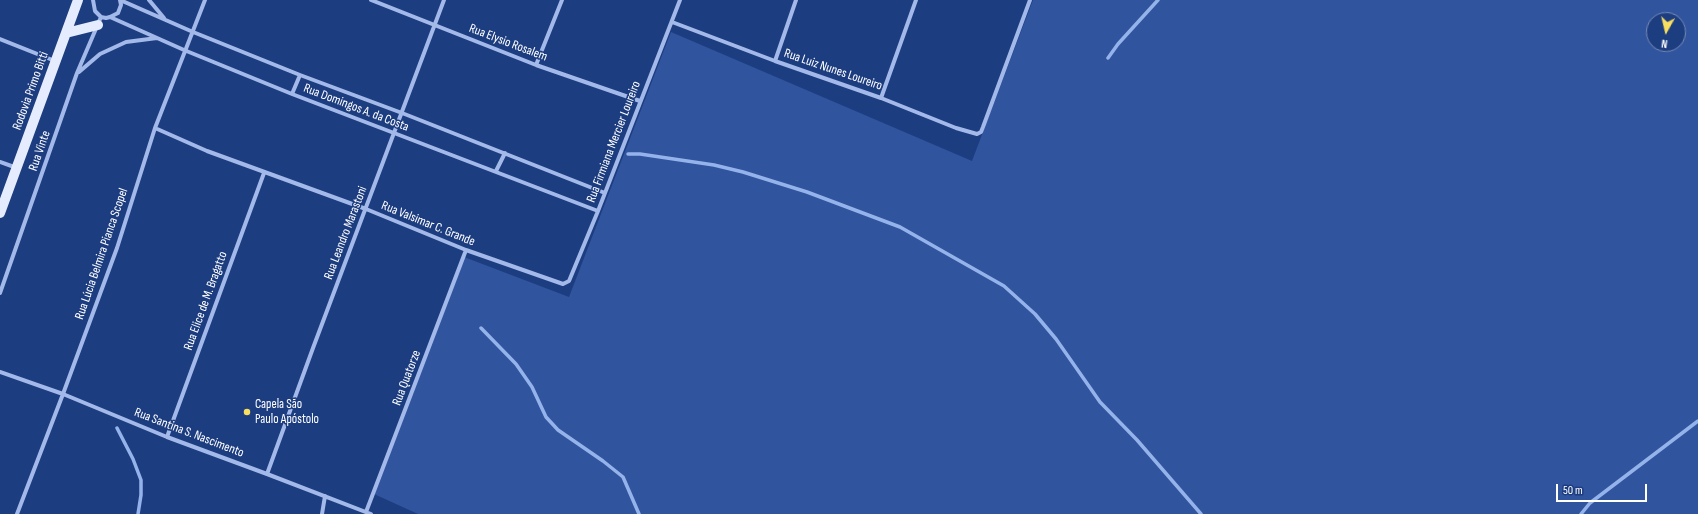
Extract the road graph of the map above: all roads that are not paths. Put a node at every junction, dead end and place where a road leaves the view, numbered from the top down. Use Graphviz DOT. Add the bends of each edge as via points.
graph roads {
  1 [pos="78,0"];
  2 [pos="93,0"];
  3 [pos="120,0"];
  4 [pos="150,0"];
  5 [pos="205,0"];
  6 [pos="371,0"];
  7 [pos="444,0"];
  8 [pos="562,0"];
  9 [pos="680,0"];
  10 [pos="796,0"];
  11 [pos="916,0"];
  12 [pos="1030,0"];
  13 [pos="110,17"];
  14 [pos="166,19"];
  15 [pos="99,21"];
  16 [pos="672,22"];
  17 [pos="435,25"];
  18 [pos="193,32"];
  19 [pos="66,33"];
  20 [pos="158,38"];
  21 [pos="0,39"];
  22 [pos="184,50"];
  23 [pos="56,61"];
  24 [pos="775,61"];
  25 [pos="536,65"];
  26 [pos="77,73"];
  27 [pos="300,75"];
  28 [pos="292,94"];
  29 [pos="881,98"];
  30 [pos="640,101"];
  31 [pos="402,113"];
  32 [pos="155,128"];
  33 [pos="395,133"];
  34 [pos="505,153"];
  35 [pos="0,162"];
  36 [pos="17,168"];
  37 [pos="496,172"];
  38 [pos="264,173"];
  39 [pos="605,193"];
  40 [pos="366,209"];
  41 [pos="598,211"];
  42 [pos="0,213"];
  43 [pos="466,250"];
  44 [pos="559,284"];
  45 [pos="0,293"];
  46 [pos="0,372"];
  47 [pos="63,394"];
  48 [pos="166,437"];
  49 [pos="267,474"];
  50 [pos="325,496"];
  51 [pos="366,512"];
  52 [pos="17,514"];
  53 [pos="322,514"];
  54 [pos="371,514"];
  1 -- 19 [label="main road, Rodovia Primo Bitti"];
  2 -- 15 [label="street"];
  3 -- 13 [label="street" via="118,13"];
  3 -- 14 [label="street, Rua Domingos A. da Costa"];
  4 -- 14 [label="street"];
  5 -- 18 [label="street, Rua Lúcia Belmira Pianca Scopel"];
  6 -- 17 [label="street, Rua Elysio Rosalem"];
  7 -- 17 [label="street, Rua Leandro Marastoni"];
  8 -- 25 [label="street"];
  9 -- 16 [label="street, Rua Firmiana Mercier Loureiro"];
  10 -- 24 [label="street"];
  11 -- 29 [label="street"];
  12 -- 29 [label="street, Rua Luiz Nunes Loureiro" via="981,132 974,134 956,128"];
  13 -- 15 [label="street"];
  13 -- 20 [label="street, Rua Domingos A. da Costa"];
  14 -- 18 [label="street, Rua Domingos A. da Costa"];
  15 -- 19 [label="main road"];
  15 -- 26 [label="street, Rua Vinte"];
  16 -- 24 [label="street, Rua Luiz Nunes Loureiro"];
  16 -- 30 [label="street, Rua Firmiana Mercier Loureiro"];
  17 -- 25 [label="street, Rua Elysio Rosalem"];
  17 -- 31 [label="street, Rua Leandro Marastoni"];
  18 -- 22 [label="street, Rua Lúcia Belmira Pianca Scopel"];
  18 -- 27 [label="street, Rua Domingos A. da Costa"];
  19 -- 23 [label="main road, Rodovia Primo Bitti"];
  20 -- 22 [label="street, Rua Domingos A. da Costa"];
  20 -- 26 [label="street" via="126,42 100,54"];
  21 -- 23 [label="street"];
  22 -- 28 [label="street, Rua Domingos A. da Costa"];
  22 -- 32 [label="street, Rua Lúcia Belmira Pianca Scopel"];
  23 -- 36 [label="main road, Rodovia Primo Bitti"];
  24 -- 29 [label="street, Rua Luiz Nunes Loureiro"];
  25 -- 30 [label="street, Rua Elysio Rosalem"];
  26 -- 45 [label="street, Rua Vinte"];
  27 -- 28 [label="street"];
  27 -- 31 [label="street, Rua Domingos A. da Costa"];
  28 -- 33 [label="street, Rua Domingos A. da Costa"];
  30 -- 39 [label="street, Rua Firmiana Mercier Loureiro"];
  31 -- 33 [label="street, Rua Leandro Marastoni"];
  31 -- 34 [label="street, Rua Domingos A. da Costa"];
  32 -- 38 [label="street, Rua Valsimar C. Grande"];
  32 -- 47 [label="street, Rua Lúcia Belmira Pianca Scopel" via="116,248"];
  33 -- 37 [label="street, Rua Domingos A. da Costa"];
  33 -- 40 [label="street, Rua Leandro Marastoni"];
  34 -- 37 [label="street"];
  34 -- 39 [label="street, Rua Domingos A. da Costa"];
  35 -- 36 [label="street"];
  36 -- 42 [label="main road, Rodovia Primo Bitti"];
  37 -- 41 [label="street, Rua Domingos A. da Costa"];
  38 -- 40 [label="street, Rua Valsimar C. Grande"];
  38 -- 48 [label="street, Rua Elice de M. Bragatto"];
  39 -- 41 [label="street, Rua Firmiana Mercier Loureiro"];
  40 -- 43 [label="street, Rua Valsimar C. Grande"];
  40 -- 49 [label="street, Rua Leandro Marastoni"];
  41 -- 44 [label="street, Rua Firmiana Mercier Loureiro" via="569,281"];
  43 -- 44 [label="street, Rua Valsimar C. Grande"];
  43 -- 51 [label="street, Rua Quatorze"];
  46 -- 47 [label="street, Rua Santina S. Nascimento"];
  47 -- 48 [label="street, Rua Santina S. Nascimento"];
  47 -- 52 [label="street, Rua Lúcia Belmira Pianca Scopel"];
  48 -- 49 [label="street, Rua Santina S. Nascimento"];
  49 -- 50 [label="street, Rua Santina S. Nascimento"];
  50 -- 51 [label="street, Rua Santina S. Nascimento"];
  50 -- 53 [label="street"];
  51 -- 54 [label="street, Rua Santina S. Nascimento"];
}
